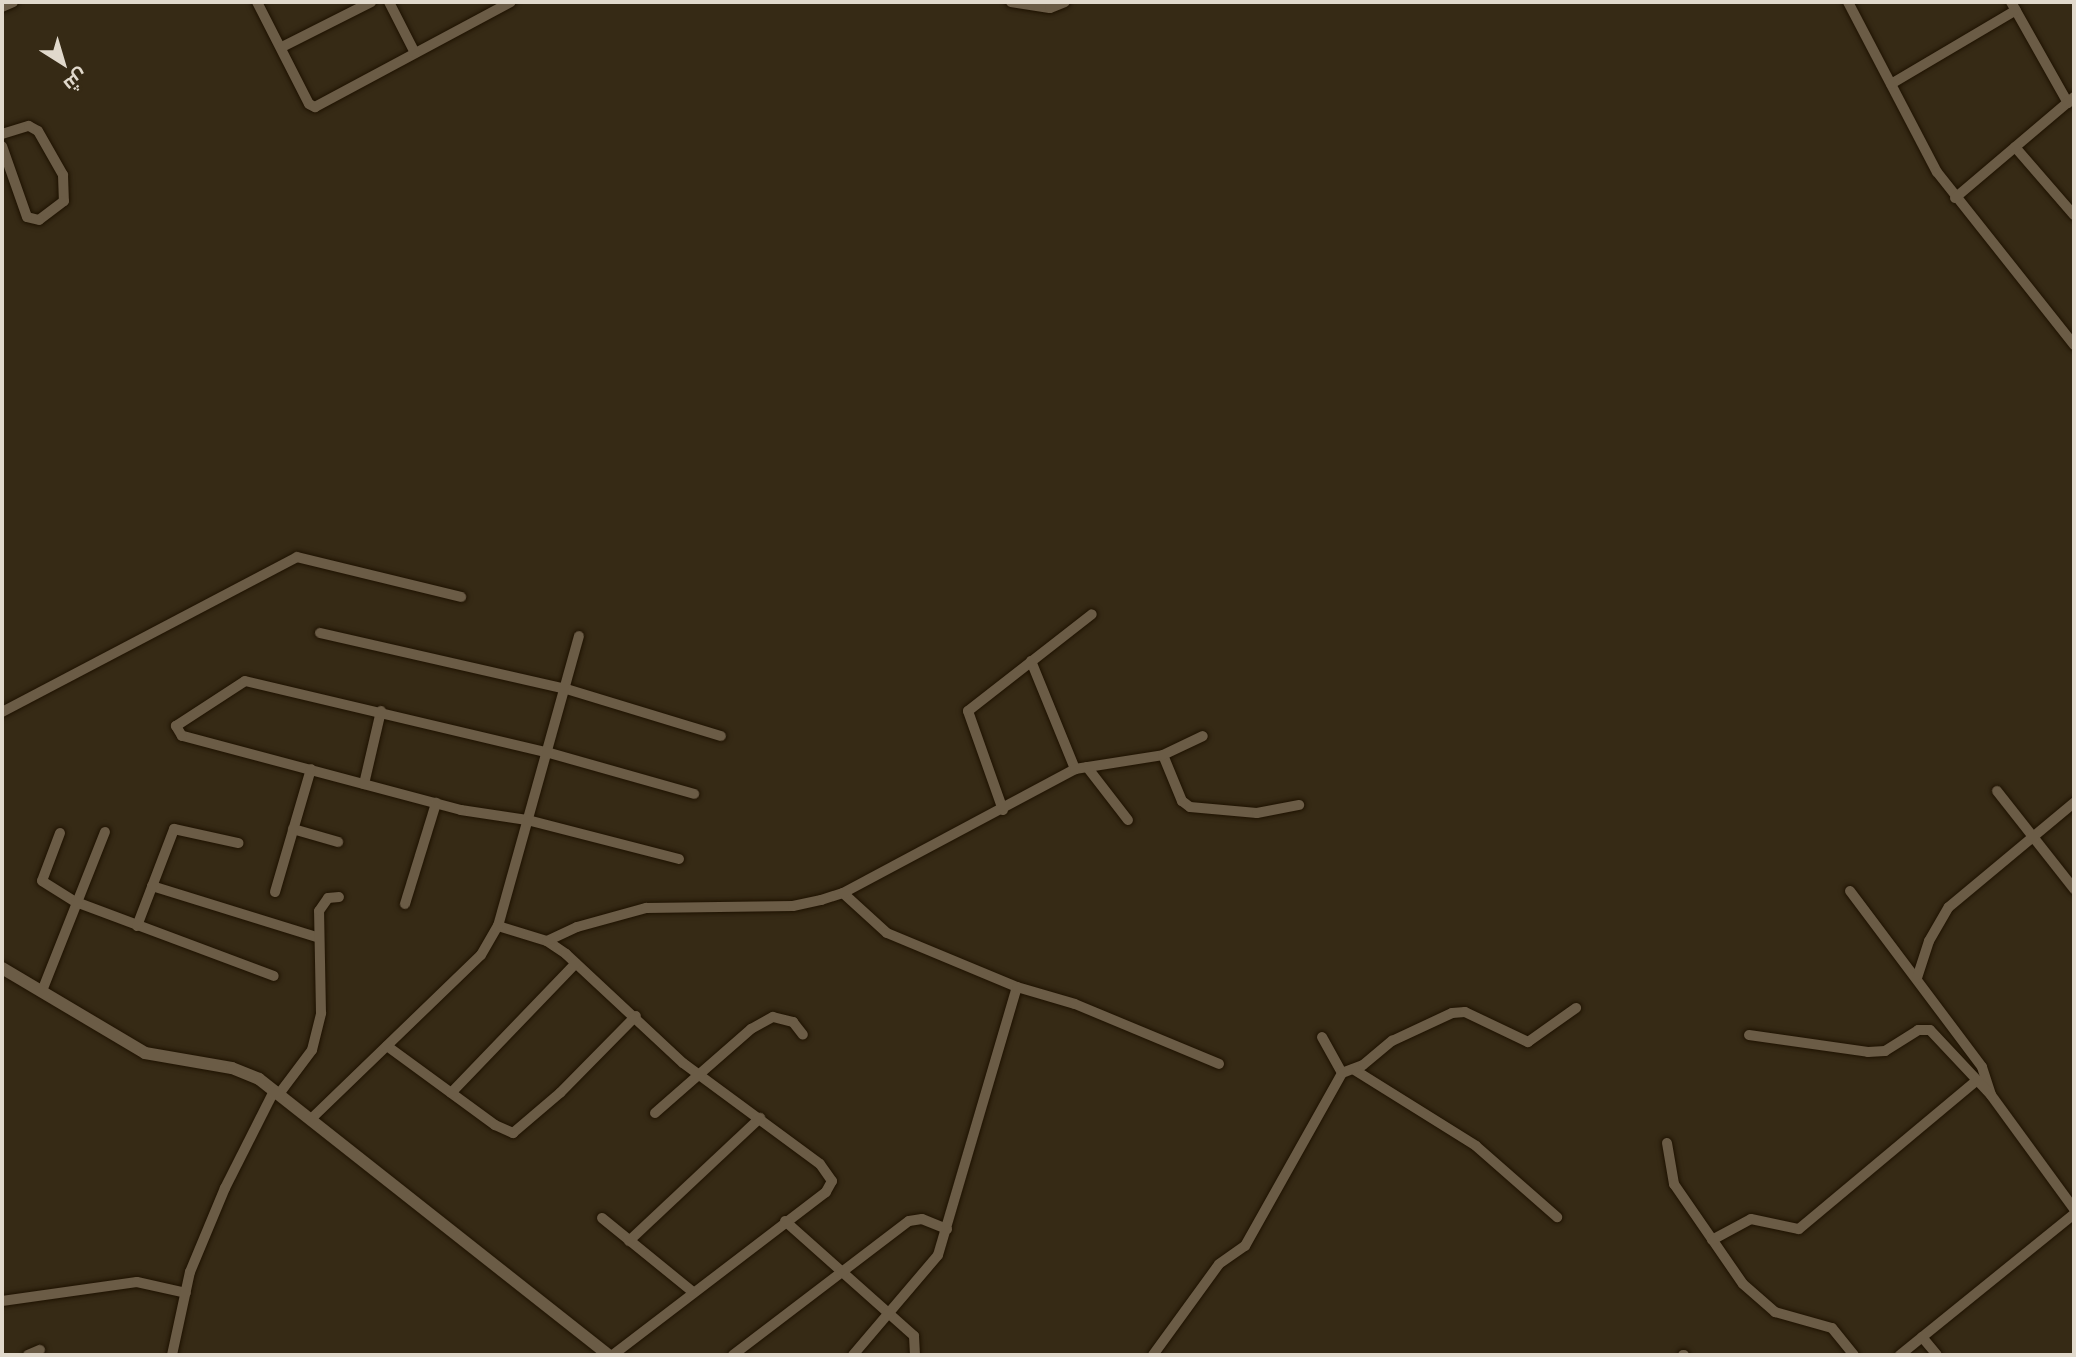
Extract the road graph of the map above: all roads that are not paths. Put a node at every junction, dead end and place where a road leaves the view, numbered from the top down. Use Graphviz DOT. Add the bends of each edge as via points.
graph roads {
  1 [pos="13,2"];
  2 [pos="257,2"];
  3 [pos="371,2"];
  4 [pos="389,2"];
  5 [pos="511,2"];
  6 [pos="1011,2"];
  7 [pos="1065,2"];
  8 [pos="1848,2"];
  9 [pos="1031,5"];
  10 [pos="2013,6"];
  11 [pos="2,7"];
  12 [pos="282,47"];
  13 [pos="415,53"];
  14 [pos="1891,84"];
  15 [pos="2071,100"];
  16 [pos="2,134"];
  17 [pos="2,146"];
  18 [pos="2015,147"];
  19 [pos="1955,198"];
  20 [pos="2072,208"];
  21 [pos="2074,324"];
  22 [pos="2064,333"];
  23 [pos="2074,345"];
  24 [pos="461,597"];
  25 [pos="1092,614"];
  26 [pos="320,633"];
  27 [pos="579,636"];
  28 [pos="1031,661"];
  29 [pos="563,688"];
  30 [pos="382,711"];
  31 [pos="2,712"];
  32 [pos="1203,736"];
  33 [pos="721,737"];
  34 [pos="546,752"];
  35 [pos="1163,755"];
  36 [pos="1087,766"];
  37 [pos="311,769"];
  38 [pos="1075,769"];
  39 [pos="365,784"];
  40 [pos="1997,791"];
  41 [pos="694,794"];
  42 [pos="436,803"];
  43 [pos="2074,803"];
  44 [pos="1299,805"];
  45 [pos="1003,810"];
  46 [pos="527,820"];
  47 [pos="1128,820"];
  48 [pos="293,829"];
  49 [pos="104,832"];
  50 [pos="60,833"];
  51 [pos="2032,836"];
  52 [pos="338,842"];
  53 [pos="239,843"];
  54 [pos="679,859"];
  55 [pos="152,886"];
  56 [pos="2074,889"];
  57 [pos="1850,891"];
  58 [pos="275,892"];
  59 [pos="843,893"];
  60 [pos="339,897"];
  61 [pos="76,902"];
  62 [pos="405,904"];
  63 [pos="137,926"];
  64 [pos="498,926"];
  65 [pos="317,937"];
  66 [pos="547,940"];
  67 [pos="576,962"];
  68 [pos="2,968"];
  69 [pos="274,976"];
  70 [pos="1917,978"];
  71 [pos="1017,987"];
  72 [pos="42,991"];
  73 [pos="1576,1008"];
  74 [pos="636,1016"];
  75 [pos="803,1035"];
  76 [pos="1749,1035"];
  77 [pos="1322,1037"];
  78 [pos="387,1046"];
  79 [pos="1219,1064"];
  80 [pos="1347,1071"];
  81 [pos="698,1072"];
  82 [pos="1976,1081"];
  83 [pos="276,1092"];
  84 [pos="451,1093"];
  85 [pos="1991,1095"];
  86 [pos="655,1112"];
  87 [pos="760,1118"];
  88 [pos="311,1119"];
  89 [pos="1667,1143"];
  90 [pos="2074,1209"];
  91 [pos="2074,1214"];
  92 [pos="602,1217"];
  93 [pos="1557,1217"];
  94 [pos="785,1221"];
  95 [pos="947,1229"];
  96 [pos="1712,1240"];
  97 [pos="629,1241"];
  98 [pos="846,1271"];
  99 [pos="693,1292"];
  100 [pos="186,1293"];
  101 [pos="2,1301"];
  102 [pos="890,1311"];
  103 [pos="1922,1337"];
  104 [pos="40,1350"];
  105 [pos="28,1355"];
  106 [pos="172,1355"];
  107 [pos="611,1355"];
  108 [pos="733,1355"];
  109 [pos="853,1355"];
  110 [pos="915,1355"];
  111 [pos="1153,1355"];
  112 [pos="1854,1355"];
  113 [pos="1900,1355"];
  114 [pos="1937,1355"];
  1 -- 11 [label="street"];
  2 -- 12 [label="street"];
  3 -- 12 [label="street"];
  4 -- 13 [label="street"];
  5 -- 13 [label="street"];
  6 -- 9 [label="street"];
  7 -- 9 [label="street" via="1050,8"];
  8 -- 14 [label="street"];
  10 -- 14 [label="street"];
  10 -- 15 [label="street"];
  12 -- 13 [label="street" via="309,104 315,107"];
  14 -- 19 [label="street"];
  15 -- 18 [label="street"];
  16 -- 17 [label="street" via="29,126 38,131 63,175 64,201 39,220 27,217"];
  18 -- 19 [label="street"];
  18 -- 20 [label="street"];
  19 -- 22 [label="street"];
  21 -- 22 [label="street"];
  22 -- 23 [label="street"];
  24 -- 31 [label="street" via="297,557"];
  25 -- 28 [label="street"];
  26 -- 29 [label="street"];
  27 -- 29 [label="street"];
  28 -- 38 [label="street"];
  28 -- 45 [label="street" via="968,711"];
  29 -- 33 [label="street"];
  29 -- 34 [label="street"];
  30 -- 34 [label="street"];
  30 -- 37 [label="street" via="245,681 176,726 182,736"];
  30 -- 39 [label="street"];
  32 -- 35 [label="street"];
  34 -- 41 [label="street"];
  34 -- 46 [label="street"];
  35 -- 36 [label="street"];
  35 -- 44 [label="street" via="1182,801 1190,807 1257,813"];
  36 -- 38 [label="street"];
  36 -- 47 [label="street"];
  37 -- 39 [label="street"];
  37 -- 48 [label="street"];
  38 -- 45 [label="street"];
  39 -- 42 [label="street"];
  40 -- 51 [label="street"];
  42 -- 46 [label="street"];
  42 -- 62 [label="street"];
  43 -- 51 [label="street"];
  45 -- 59 [label="street"];
  46 -- 54 [label="street"];
  46 -- 64 [label="street"];
  48 -- 52 [label="street"];
  48 -- 58 [label="street"];
  49 -- 61 [label="street"];
  50 -- 61 [label="street" via="41,879"];
  51 -- 56 [label="street"];
  51 -- 70 [label="street" via="1949,907 1929,941"];
  53 -- 55 [label="street" via="174,829"];
  55 -- 63 [label="street"];
  55 -- 65 [label="street"];
  57 -- 70 [label="street"];
  59 -- 66 [label="street" via="793,906 646,908"];
  59 -- 71 [label="street" via="852,906 887,933"];
  60 -- 65 [label="street" via="322,903"];
  61 -- 63 [label="street"];
  61 -- 72 [label="street"];
  63 -- 69 [label="street"];
  64 -- 66 [label="street"];
  64 -- 78 [label="street" via="481,955"];
  65 -- 83 [label="street" via="323,965 321,1013 312,1051"];
  66 -- 67 [label="street"];
  67 -- 74 [label="street"];
  67 -- 84 [label="street"];
  68 -- 72 [label="street"];
  70 -- 85 [label="street" via="1982,1068"];
  71 -- 79 [label="street" via="1088,1009"];
  71 -- 95 [label="street"];
  72 -- 83 [label="street" via="145,1053 232,1068"];
  73 -- 80 [label="street" via="1528,1042 1465,1012 1452,1013 1392,1041"];
  74 -- 81 [label="street"];
  74 -- 84 [label="street" via="513,1133"];
  75 -- 81 [label="street" via="793,1022 773,1017"];
  76 -- 82 [label="street" via="1868,1052 1885,1051 1924,1028 1936,1034"];
  77 -- 80 [label="street"];
  78 -- 84 [label="street"];
  78 -- 88 [label="street"];
  80 -- 93 [label="street" via="1476,1146"];
  80 -- 111 [label="street" via="1245,1246 1219,1264"];
  81 -- 86 [label="street"];
  81 -- 87 [label="street"];
  82 -- 85 [label="street"];
  82 -- 96 [label="street" via="1799,1229 1751,1219"];
  83 -- 88 [label="street"];
  83 -- 100 [label="street" via="225,1188"];
  85 -- 90 [label="street"];
  87 -- 94 [label="street" via="820,1164 832,1181 826,1192"];
  87 -- 97 [label="street"];
  88 -- 107 [label="street"];
  89 -- 96 [label="street" via="1674,1184"];
  91 -- 103 [label="street"];
  92 -- 97 [label="street"];
  94 -- 98 [label="street"];
  94 -- 99 [label="street"];
  95 -- 98 [label="street" via="922,1219 909,1221"];
  95 -- 102 [label="street" via="938,1255"];
  96 -- 112 [label="street" via="1766,1308 1832,1328"];
  97 -- 99 [label="street"];
  98 -- 102 [label="street"];
  98 -- 108 [label="street"];
  99 -- 107 [label="street"];
  100 -- 101 [label="street" via="137,1282"];
  100 -- 106 [label="street"];
  102 -- 109 [label="street"];
  102 -- 110 [label="street" via="914,1336"];
  103 -- 113 [label="street"];
  103 -- 114 [label="street"];
  104 -- 105 [label="street"];
}
